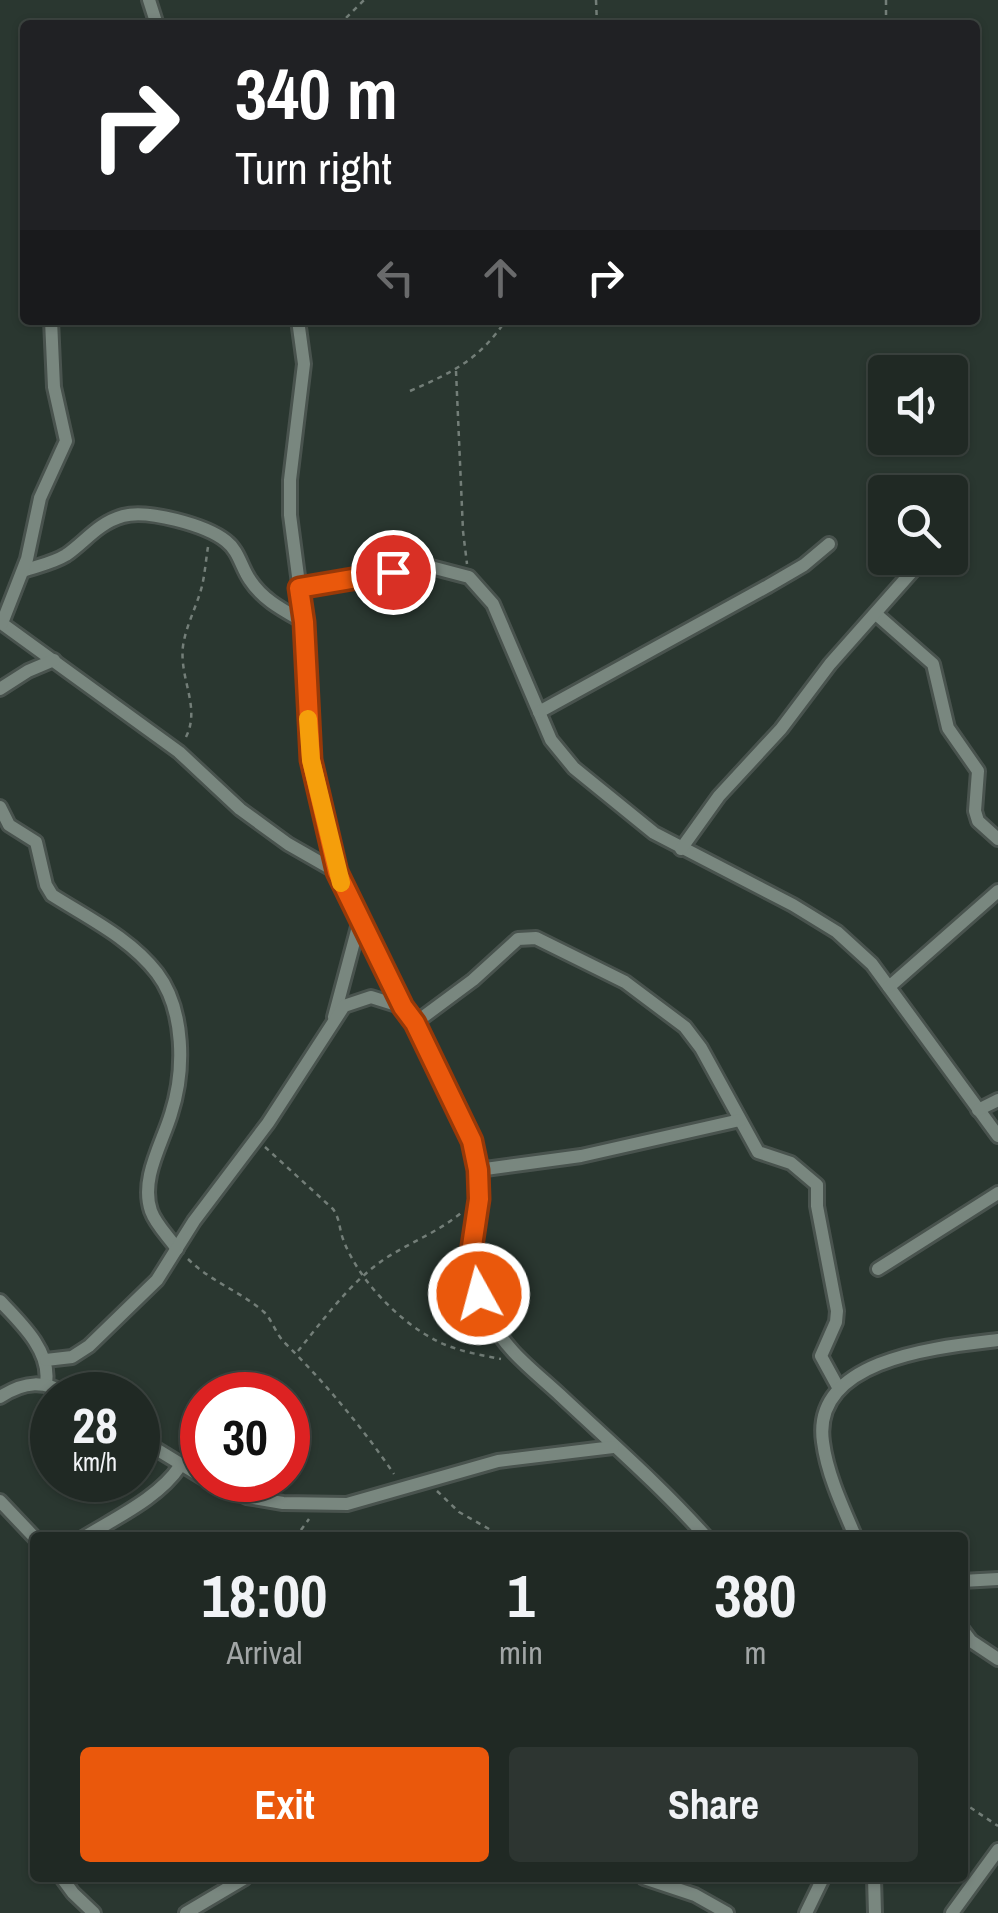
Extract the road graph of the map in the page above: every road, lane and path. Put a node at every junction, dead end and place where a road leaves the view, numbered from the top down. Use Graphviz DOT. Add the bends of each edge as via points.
graph roads {
  1 [pos="364,0"];
  2 [pos="344,20"];
  3 [pos="51,325"];
  4 [pos="299,325"];
  5 [pos="502,325"];
  6 [pos="456,371"];
  7 [pos="410,391"];
  8 [pos="206,530"];
  9 [pos="829,544"];
  10 [pos="23,571"];
  11 [pos="909,575"];
  12 [pos="469,577"];
  13 [pos="0,585"];
  14 [pos="299,588"];
  15 [pos="876,614"];
  16 [pos="3,618"];
  17 [pos="304,622"];
  18 [pos="54,660"];
  19 [pos="0,689"];
  20 [pos="540,712"];
  21 [pos="178,752"];
  22 [pos="0,808"];
  23 [pos="998,838"];
  24 [pos="681,849"];
  25 [pos="337,872"];
  26 [pos="998,890"];
  27 [pos="359,923"];
  28 [pos="889,987"];
  29 [pos="403,1007"];
  30 [pos="334,1020"];
  31 [pos="415,1023"];
  32 [pos="998,1100"];
  33 [pos="978,1110"];
  34 [pos="740,1120"];
  35 [pos="998,1136"];
  36 [pos="256,1140"];
  37 [pos="478,1170"];
  38 [pos="998,1193"];
  39 [pos="479,1199"];
  40 [pos="177,1249"];
  41 [pos="878,1269"];
  42 [pos="364,1276"];
  43 [pos="0,1301"];
  44 [pos="998,1340"];
  45 [pos="296,1352"];
  46 [pos="46,1360"];
  47 [pos="526,1365"];
  48 [pos="46,1372"];
  49 [pos="30,1384"];
  50 [pos="839,1389"];
  51 [pos="0,1397"];
  52 [pos="613,1447"];
  53 [pos="160,1453"];
  54 [pos="180,1466"];
  55 [pos="427,1481"];
  56 [pos="403,1488"];
  57 [pos="0,1501"];
  58 [pos="302,1502"];
  59 [pos="320,1504"];
  60 [pos="93,1532"];
  61 [pos="299,1532"];
  62 [pos="495,1532"];
  63 [pos="701,1532"];
  64 [pos="854,1532"];
  65 [pos="30,1533"];
  66 [pos="998,1580"];
  67 [pos="968,1581"];
  68 [pos="968,1637"];
  69 [pos="998,1659"];
  70 [pos="968,1806"];
  71 [pos="998,1826"];
  72 [pos="998,1850"];
  73 [pos="66,1882"];
  74 [pos="238,1882"];
  75 [pos="656,1882"];
  76 [pos="821,1882"];
  77 [pos="874,1882"];
  78 [pos="94,1913"];
  79 [pos="186,1913"];
  80 [pos="727,1913"];
  81 [pos="806,1913"];
  82 [pos="876,1913"];
  83 [pos="952,1913"];
  1 -- 2 [label="path"];
  3 -- 10 [label="street" via="54,387 66,441 35,512"];
  4 -- 14 [label="street" via="304,364 290,480"];
  5 -- 6 [label="path"];
  6 -- 7 [label="path"];
  6 -- 12 [label="path"];
  8 -- 10 [label="street" via="154,516 120,517 95,528 68,554"];
  8 -- 17 [label="street" via="236,551 263,597"];
  8 -- 21 [label="path" via="203,583 184,644 193,723"];
  9 -- 20 [label="street" via="768,586"];
  10 -- 16 [label="street"];
  11 -- 15 [label="street"];
  12 -- 14 [label="street" via="427,566"];
  12 -- 20 [label="street" via="493,604"];
  13 -- 16 [label="street"];
  14 -- 17 [label="street"];
  15 -- 23 [label="street" via="934,664 948,728 978,771 974,811"];
  15 -- 24 [label="street"];
  16 -- 18 [label="street"];
  17 -- 25 [label="street" via="311,760"];
  18 -- 19 [label="street"];
  18 -- 21 [label="street"];
  20 -- 24 [label="street" via="551,740 574,768"];
  21 -- 25 [label="street" via="240,810"];
  22 -- 40 [label="street" via="9,825 36,842 52,895 134,949 170,996 180,1063 173,1110 148,1179 151,1212"];
  24 -- 28 [label="street" via="836,932"];
  25 -- 27 [label="street"];
  26 -- 28 [label="street"];
  27 -- 29 [label="street"];
  27 -- 30 [label="street"];
  28 -- 33 [label="street"];
  29 -- 30 [label="street" via="371,997 344,1006"];
  29 -- 31 [label="street"];
  30 -- 36 [label="street"];
  31 -- 34 [label="street" via="518,939 536,938 625,982 677,1020"];
  31 -- 37 [label="street" via="472,1141"];
  32 -- 33 [label="street"];
  33 -- 35 [label="street"];
  34 -- 37 [label="street" via="581,1156"];
  34 -- 50 [label="street" via="758,1152 791,1163 816,1185 837,1312 820,1356"];
  36 -- 40 [label="street"];
  36 -- 42 [label="path" via="333,1209"];
  37 -- 39 [label="street"];
  38 -- 41 [label="street"];
  39 -- 42 [label="path"];
  39 -- 47 [label="street" via="472,1246 479,1294 505,1343"];
  40 -- 45 [label="path" via="265,1314"];
  40 -- 46 [label="street" via="157,1280 90,1346"];
  42 -- 45 [label="path"];
  42 -- 47 [label="path" via="442,1344"];
  43 -- 46 [label="street"];
  44 -- 50 [label="street" via="884,1362"];
  45 -- 56 [label="path"];
  46 -- 48 [label="street"];
  47 -- 52 [label="street"];
  49 -- 51 [label="street"];
  50 -- 64 [label="street" via="828,1401 822,1440"];
  52 -- 55 [label="street" via="498,1461"];
  52 -- 63 [label="street"];
  53 -- 54 [label="street"];
  54 -- 60 [label="street" via="128,1512"];
  55 -- 56 [label="street"];
  55 -- 62 [label="path" via="459,1512"];
  56 -- 59 [label="street" via="347,1504"];
  57 -- 65 [label="street"];
  58 -- 59 [label="street"];
  59 -- 61 [label="path"];
  66 -- 67 [label="street"];
  68 -- 69 [label="street"];
  70 -- 71 [label="path"];
  72 -- 83 [label="street"];
  73 -- 78 [label="street"];
  74 -- 79 [label="street"];
  75 -- 80 [label="street"];
  76 -- 81 [label="street"];
  77 -- 82 [label="street"];
}
